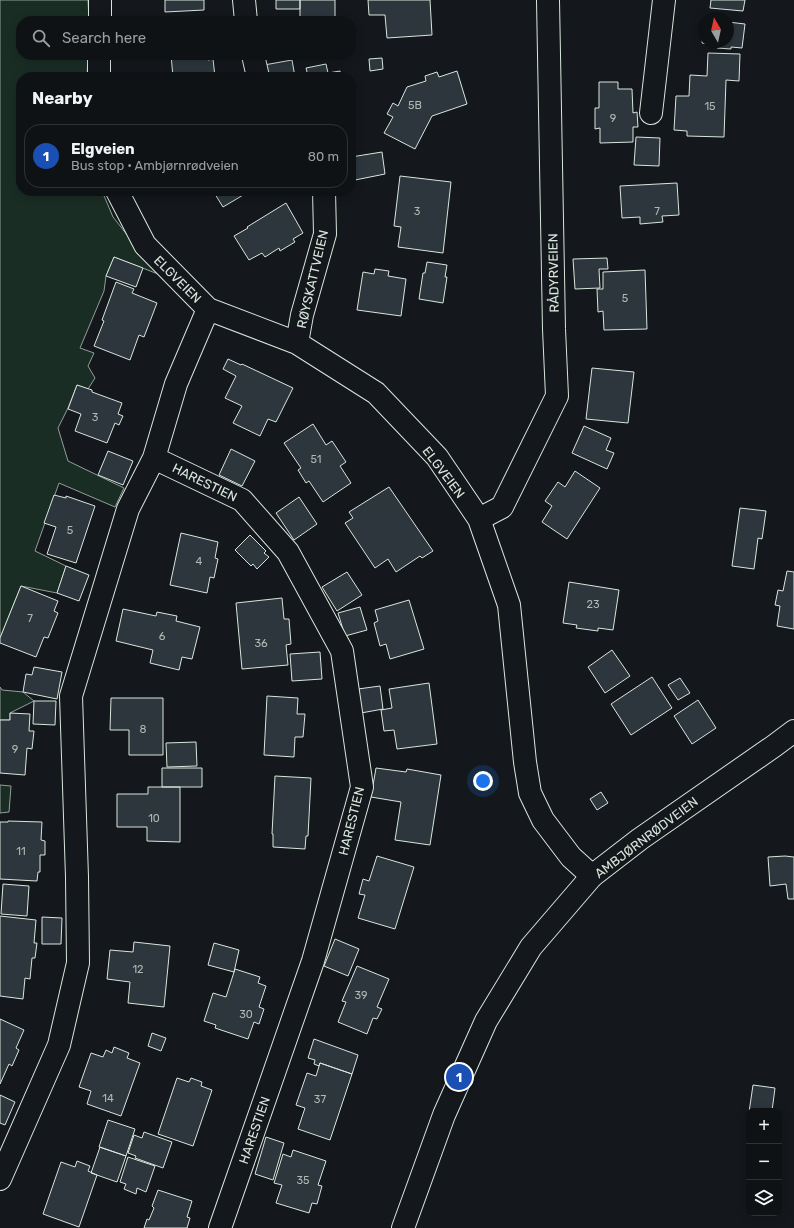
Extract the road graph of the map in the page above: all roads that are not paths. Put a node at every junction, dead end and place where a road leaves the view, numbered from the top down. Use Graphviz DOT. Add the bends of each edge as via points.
graph roads {
  1 [pos="100,0"];
  2 [pos="244,0"];
  3 [pos="548,0"];
  4 [pos="664,0"];
  5 [pos="100,16"];
  6 [pos="246,16"];
  7 [pos="99,60"];
  8 [pos="254,60"];
  9 [pos="99,72"];
  10 [pos="257,72"];
  11 [pos="650,113"];
  12 [pos="120,196"];
  13 [pos="324,196"];
  14 [pos="208,309"];
  15 [pos="297,343"];
  16 [pos="154,458"];
  17 [pos="479,520"];
  18 [pos="794,731"];
  19 [pos="592,876"];
  20 [pos="0,1179"];
  21 [pos="220,1228"];
  22 [pos="403,1228"];
  1 -- 5 [label="street"];
  2 -- 6 [label="street"];
  3 -- 17 [label="street, RÅDYRVEIEN" via="557,396 502,507"];
  4 -- 11 [label="street"];
  7 -- 9 [label="street"];
  8 -- 10 [label="street"];
  12 -- 14 [label="street, ELGVEIEN" via="145,245"];
  13 -- 15 [label="street, RØYSKATTVEIEN" via="325,234 302,315"];
  14 -- 15 [label="street, ELGVEIEN"];
  14 -- 16 [label="street" via="176,384"];
  15 -- 17 [label="street, ELGVEIEN" via="376,393 437,457"];
  16 -- 20 [label="street" via="128,509 71,696 78,963 59,1045"];
  16 -- 21 [label="street, HARESTIEN" via="242,500 288,552 342,651 362,786 313,961"];
  17 -- 19 [label="street, ELGVEIEN" via="510,605 530,793 543,820 571,856"];
  18 -- 19 [label="street, AMBJØRNRØDVEIEN" via="640,839"];
  19 -- 22 [label="street, AMBJØRNRØDVEIEN" via="531,947 486,1021 444,1115"];
}
